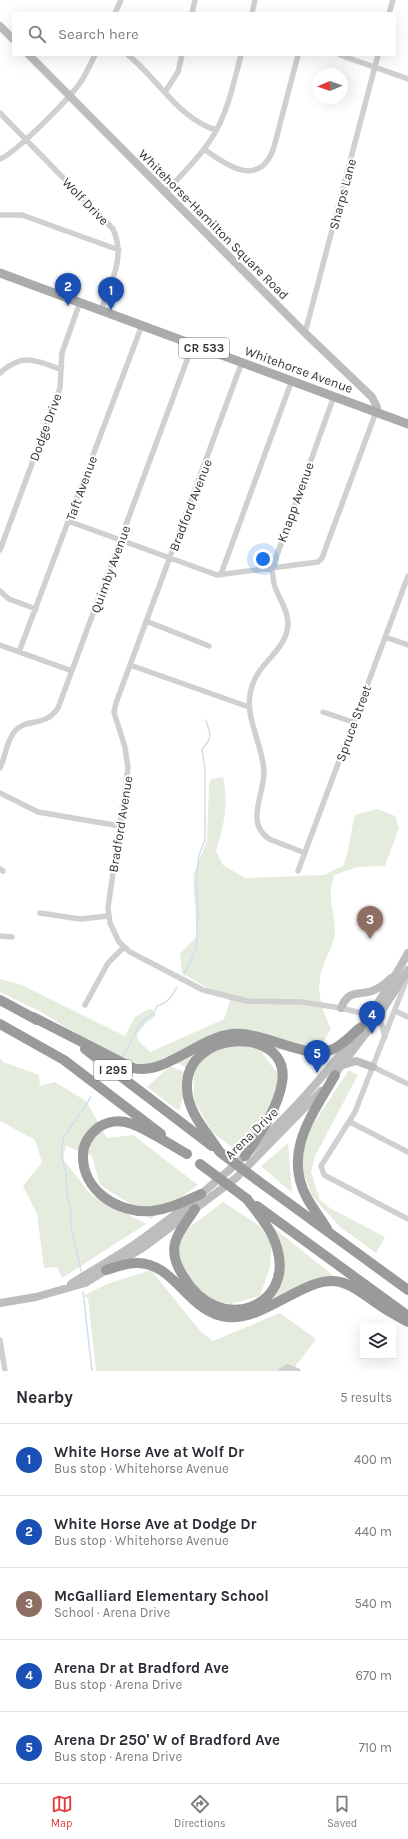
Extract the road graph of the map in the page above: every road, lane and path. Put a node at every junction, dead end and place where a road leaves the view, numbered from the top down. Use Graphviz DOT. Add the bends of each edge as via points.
graph roads {
  1 [pos="121,0"];
  2 [pos="195,0"];
  3 [pos="255,0"];
  4 [pos="393,0"];
  5 [pos="115,12"];
  6 [pos="192,12"];
  7 [pos="252,12"];
  8 [pos="389,12"];
  9 [pos="0,26"];
  10 [pos="12,38"];
  11 [pos="30,56"];
  12 [pos="94,56"];
  13 [pos="129,56"];
  14 [pos="182,56"];
  15 [pos="241,56"];
  16 [pos="298,56"];
  17 [pos="343,56"];
  18 [pos="378,56"];
  19 [pos="375,67"];
  20 [pos="408,79"];
  21 [pos="165,92"];
  22 [pos="70,95"];
  23 [pos="0,113"];
  24 [pos="216,130"];
  25 [pos="26,140"];
  26 [pos="204,149"];
  27 [pos="0,159"];
  28 [pos="165,193"];
  29 [pos="0,215"];
  30 [pos="119,250"];
  31 [pos="0,273"];
  32 [pos="80,302"];
  33 [pos="102,310"];
  34 [pos="142,325"];
  35 [pos="305,333"];
  36 [pos="193,344"];
  37 [pos="242,362"];
  38 [pos="60,369"];
  39 [pos="0,373"];
  40 [pos="292,380"];
  41 [pos="334,396"];
  42 [pos="376,412"];
  43 [pos="408,424"];
  44 [pos="68,521"];
  45 [pos="120,540"];
  46 [pos="0,550"];
  47 [pos="170,558"];
  48 [pos="272,569"];
  49 [pos="221,574"];
  50 [pos="408,576"];
  51 [pos="0,591"];
  52 [pos="36,608"];
  53 [pos="146,621"];
  54 [pos="385,637"];
  55 [pos="0,645"];
  56 [pos="408,645"];
  57 [pos="209,646"];
  58 [pos="19,652"];
  59 [pos="130,665"];
  60 [pos="72,671"];
  61 [pos="249,707"];
  62 [pos="323,712"];
  63 [pos="353,722"];
  64 [pos="0,768"];
  65 [pos="0,793"];
  66 [pos="120,826"];
  67 [pos="305,853"];
  68 [pos="298,871"];
  69 [pos="40,913"];
  70 [pos="108,916"];
  71 [pos="0,936"];
  72 [pos="12,937"];
  73 [pos="124,947"];
  74 [pos="408,953"];
  75 [pos="404,969"];
  76 [pos="408,976"];
  77 [pos="0,1000"];
  78 [pos="86,1005"];
  79 [pos="342,1008"];
  80 [pos="395,1011"];
  81 [pos="33,1017"];
  82 [pos="408,1017"];
  83 [pos="372,1018"];
  84 [pos="0,1024"];
  85 [pos="360,1028"];
  86 [pos="385,1037"];
  87 [pos="373,1067"];
  88 [pos="338,1071"];
  89 [pos="408,1084"];
  90 [pos="350,1122"];
  91 [pos="220,1152"];
  92 [pos="408,1152"];
  93 [pos="187,1154"];
  94 [pos="245,1156"];
  95 [pos="201,1194"];
  96 [pos="247,1199"];
  97 [pos="195,1209"];
  98 [pos="408,1219"];
  99 [pos="329,1232"];
  100 [pos="106,1270"];
  101 [pos="67,1287"];
  102 [pos="408,1290"];
  103 [pos="0,1303"];
  104 [pos="408,1316"];
  105 [pos="408,1322"];
  106 [pos="0,1340"];
  107 [pos="5,1371"];
  108 [pos="281,1371"];
  109 [pos="298,1371"];
  1 -- 5 [label="street"];
  2 -- 6 [label="street"];
  3 -- 7 [label="street"];
  4 -- 8 [label="street"];
  9 -- 10 [label="main road"];
  11 -- 22 [label="main road, Whitehorse-Hamilton Square Road"];
  12 -- 22 [label="street" via="82,81"];
  13 -- 21 [label="street"];
  14 -- 21 [label="street" via="178,72"];
  15 -- 24 [label="street" via="227,107"];
  16 -- 26 [label="street" via="274,147 264,165 253,170 231,168"];
  17 -- 19 [label="street"];
  18 -- 19 [label="street, Sharps Lane"];
  19 -- 20 [label="street"];
  19 -- 35 [label="street, Sharps Lane"];
  21 -- 24 [label="street" via="188,115"];
  22 -- 25 [label="street"];
  22 -- 28 [label="main road, Whitehorse-Hamilton Square Road"];
  23 -- 25 [label="street, Wolf Drive"];
  24 -- 26 [label="street"];
  25 -- 27 [label="street" via="13,152"];
  25 -- 30 [label="street, Wolf Drive" via="109,223 116,236"];
  26 -- 28 [label="street"];
  28 -- 35 [label="main road, Whitehorse-Hamilton Square Road"];
  29 -- 30 [label="street" via="22,215"];
  30 -- 33 [label="street, Wolf Drive" via="118,264"];
  31 -- 32 [label="main road, Whitehorse Avenue / CR 533"];
  32 -- 33 [label="main road, Whitehorse Avenue / CR 533"];
  32 -- 38 [label="street, Dodge Drive" via="62,353"];
  33 -- 34 [label="main road, Whitehorse Avenue / CR 533"];
  34 -- 36 [label="main road, Whitehorse Avenue / CR 533"];
  34 -- 44 [label="street, Taft Avenue"];
  35 -- 42 [label="main road, Whitehorse-Hamilton Square Road" via="372,397 377,407"];
  36 -- 37 [label="main road, Whitehorse Avenue / CR 533"];
  36 -- 45 [label="street, Quimby Avenue"];
  37 -- 40 [label="main road, Whitehorse Avenue / CR 533"];
  37 -- 47 [label="street, Bradford Avenue"];
  38 -- 39 [label="street" via="40,361 25,360 12,364"];
  38 -- 46 [label="street, Dodge Drive" via="60,388"];
  40 -- 41 [label="main road, Whitehorse Avenue / CR 533"];
  40 -- 49 [label="street"];
  41 -- 42 [label="main road, Whitehorse Avenue / CR 533"];
  41 -- 48 [label="street, Knapp Avenue"];
  42 -- 43 [label="main road, Whitehorse Avenue / CR 533"];
  42 -- 48 [label="street" via="322,558 318,562"];
  44 -- 45 [label="street"];
  44 -- 52 [label="street, Taft Avenue"];
  45 -- 47 [label="street"];
  45 -- 60 [label="street, Quimby Avenue"];
  47 -- 49 [label="street" via="217,575"];
  47 -- 53 [label="street, Bradford Avenue"];
  48 -- 49 [label="street"];
  48 -- 61 [label="street, Knapp Avenue" via="275,588 286,609 288,624 282,644 256,677 250,692"];
  50 -- 54 [label="street, Spruce Street"];
  51 -- 52 [label="street" via="9,599"];
  52 -- 58 [label="street, Taft Avenue"];
  53 -- 57 [label="street"];
  53 -- 59 [label="street, Bradford Avenue"];
  54 -- 56 [label="street"];
  54 -- 63 [label="street, Spruce Street"];
  55 -- 58 [label="street"];
  58 -- 60 [label="street"];
  59 -- 61 [label="street"];
  59 -- 66 [label="street, Bradford Avenue" via="114,712 126,748 128,768"];
  60 -- 64 [label="street, Quimby Avenue" via="55,713 46,720 16,730 10,739"];
  61 -- 67 [label="street, Knapp Avenue" via="264,770 263,788 256,811 258,826 269,840"];
  62 -- 63 [label="street"];
  63 -- 67 [label="street, Spruce Street"];
  65 -- 66 [label="street" via="38,812"];
  66 -- 70 [label="street, Bradford Avenue"];
  67 -- 68 [label="street, Spruce Street"];
  69 -- 70 [label="street" via="80,919"];
  70 -- 73 [label="street, Bradford Avenue" via="112,930"];
  71 -- 72 [label="street"];
  73 -- 78 [label="street" via="108,963"];
  73 -- 79 [label="street, Bradford Avenue" via="192,986 215,994 247,1001 302,1002"];
  74 -- 75 [label="main road, Arena Drive"];
  75 -- 79 [label="main road" via="379,988 351,994"];
  75 -- 83 [label="main road, Arena Drive"];
  76 -- 80 [label="street"];
  77 -- 81 [label="highway, I 295"];
  79 -- 83 [label="street, Bradford Avenue"];
  80 -- 82 [label="street"];
  80 -- 86 [label="street"];
  81 -- 85 [label="highway" via="133,1068 146,1070 158,1067 207,1041 224,1036 254,1035 318,1052 338,1046"];
  81 -- 91 [label="highway, I 295" via="100,1060"];
  83 -- 85 [label="main road, Arena Drive"];
  83 -- 86 [label="street" via="382,1025"];
  83 -- 88 [label="main road, Arena Drive"];
  84 -- 93 [label="highway, I 295" via="64,1060"];
  85 -- 94 [label="main road, Arena Drive" via="302,1100"];
  86 -- 87 [label="street"];
  87 -- 88 [label="main road" via="356,1061"];
  87 -- 89 [label="street"];
  87 -- 90 [label="street"];
  88 -- 97 [label="main road, Arena Drive" via="314,1100 241,1173"];
  88 -- 99 [label="highway" via="304,1130 297,1153 299,1177 307,1198"];
  90 -- 92 [label="street"];
  90 -- 98 [label="street" via="321,1166 324,1175"];
  91 -- 94 [label="highway" via="195,1117 191,1107 187,1089 189,1074 196,1061 206,1051 232,1042 251,1042 262,1045 273,1053 282,1070 282,1082 273,1111"];
  91 -- 99 [label="highway, I 295, bridge"];
  93 -- 95 [label="highway" via="132,1124 119,1121 100,1126 91,1135 84,1146 83,1160 86,1175 94,1188 107,1200 124,1208 160,1210"];
  93 -- 96 [label="highway, I 295, bridge"];
  94 -- 95 [label="main road, Arena Drive"];
  95 -- 101 [label="main road, Arena Drive" via="144,1238"];
  96 -- 97 [label="highway" via="271,1232 280,1263 277,1279 269,1294 257,1304 244,1309 223,1309 207,1303 194,1292 178,1267 174,1255 176,1242"];
  96 -- 104 [label="highway, I 295"];
  97 -- 100 [label="main road, Arena Drive" via="144,1247"];
  99 -- 102 [label="highway, I 295"];
  100 -- 101 [label="main road, Arena Drive" via="85,1282"];
  100 -- 105 [label="highway" via="136,1263 152,1265 166,1273 198,1306 213,1314 227,1317 244,1317 252,1314 320,1282 340,1282"];
  101 -- 103 [label="main road, Arena Drive" via="36,1297"];
  106 -- 107 [label="street"];
  108 -- 109 [label="street" via="288,1367"];
}
